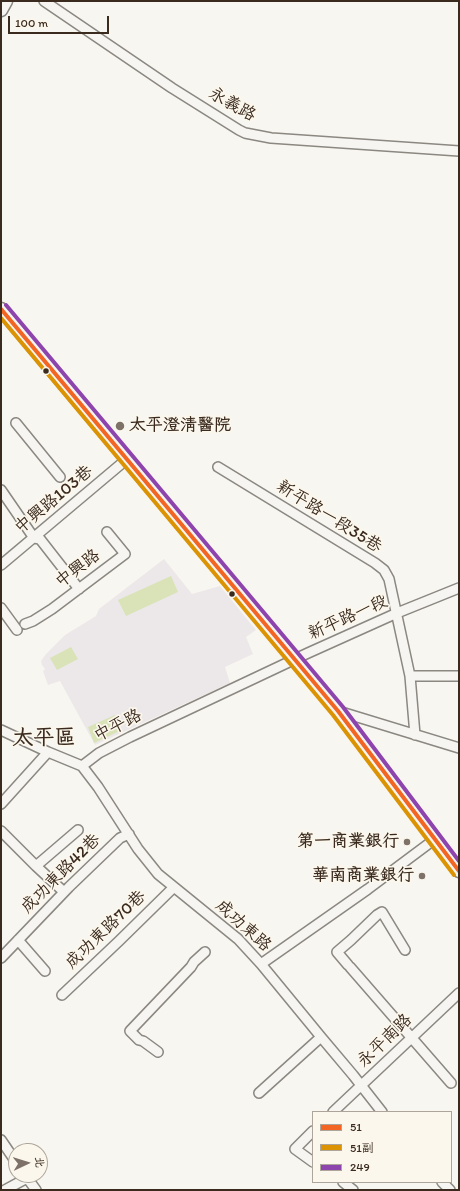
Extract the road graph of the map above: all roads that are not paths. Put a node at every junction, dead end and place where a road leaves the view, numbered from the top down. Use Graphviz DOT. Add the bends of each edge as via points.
graph roads {
  1 [pos="6,1"];
  2 [pos="44,1"];
  3 [pos="1,10"];
  4 [pos="459,151"];
  5 [pos="3,316"];
  6 [pos="16,423"];
  7 [pos="127,459"];
  8 [pos="218,467"];
  9 [pos="60,477"];
  10 [pos="1,490"];
  11 [pos="107,532"];
  12 [pos="34,538"];
  13 [pos="1,565"];
  14 [pos="459,588"];
  15 [pos="79,589"];
  16 [pos="1,608"];
  17 [pos="397,614"];
  18 [pos="25,624"];
  19 [pos="17,630"];
  20 [pos="295,659"];
  21 [pos="410,676"];
  22 [pos="459,676"];
  23 [pos="251,681"];
  24 [pos="338,711"];
  25 [pos="1,730"];
  26 [pos="415,735"];
  27 [pos="459,748"];
  28 [pos="48,752"];
  29 [pos="82,766"];
  30 [pos="1,804"];
  31 [pos="78,830"];
  32 [pos="1,831"];
  33 [pos="129,834"];
  34 [pos="435,839"];
  35 [pos="36,866"];
  36 [pos="459,871"];
  37 [pos="173,888"];
  38 [pos="64,892"];
  39 [pos="18,940"];
  40 [pos="405,950"];
  41 [pos="205,952"];
  42 [pos="1,958"];
  43 [pos="262,964"];
  44 [pos="45,971"];
  45 [pos="62,995"];
  46 [pos="458,997"];
  47 [pos="321,1037"];
  48 [pos="411,1038"];
  49 [pos="158,1052"];
  50 [pos="451,1083"];
  51 [pos="362,1086"];
  52 [pos="259,1093"];
  53 [pos="334,1111"];
  54 [pos="381,1111"];
  55 [pos="312,1132"];
  56 [pos="1,1140"];
  57 [pos="8,1150"];
  58 [pos="312,1161"];
  59 [pos="16,1183"];
  60 [pos="5,1190"];
  1 -- 3 [label="main road"];
  2 -- 4 [label="street, 永義路" via="192,101 246,133 271,138"];
  5 -- 7 [label="main road"];
  6 -- 9 [label="street"];
  7 -- 12 [label="street, 中興路103巷"];
  7 -- 20 [label="main road"];
  8 -- 17 [label="street, 新平路一段35巷" via="384,570 389,579"];
  10 -- 12 [label="street"];
  11 -- 15 [label="street, 中興路" via="125,554"];
  12 -- 13 [label="street, 中興路103巷"];
  12 -- 15 [label="street" via="40,539"];
  14 -- 17 [label="street, 新平路一段"];
  15 -- 18 [label="street, 中興路" via="52,609"];
  16 -- 19 [label="street"];
  17 -- 20 [label="street, 新平路一段"];
  17 -- 21 [label="street, 新平路一段35巷"];
  20 -- 23 [label="street, 新平路一段"];
  20 -- 24 [label="main road"];
  21 -- 22 [label="street"];
  21 -- 26 [label="street, 新平路一段35巷"];
  23 -- 29 [label="street, 中平路" via="130,737 99,753"];
  24 -- 26 [label="street"];
  24 -- 34 [label="main road"];
  25 -- 28 [label="street"];
  26 -- 27 [label="street"];
  28 -- 29 [label="street"];
  28 -- 30 [label="street"];
  29 -- 33 [label="street, 成功東路"];
  31 -- 35 [label="street"];
  32 -- 35 [label="street"];
  33 -- 37 [label="street, 成功東路" via="158,874"];
  33 -- 38 [label="street, 成功東路42巷" via="120,838"];
  34 -- 36 [label="main road"];
  34 -- 43 [label="street"];
  35 -- 38 [label="street"];
  37 -- 43 [label="street, 成功東路" via="238,939"];
  37 -- 45 [label="street, 成功東路70巷"];
  38 -- 39 [label="street, 成功東路42巷"];
  39 -- 42 [label="street, 成功東路42巷"];
  39 -- 44 [label="street"];
  40 -- 48 [label="street" via="382,912 337,952"];
  41 -- 49 [label="street" via="130,1031"];
  43 -- 47 [label="street, 成功東路"];
  46 -- 48 [label="street, 永平南路"];
  47 -- 51 [label="street, 成功東路"];
  47 -- 52 [label="street"];
  48 -- 50 [label="street"];
  48 -- 51 [label="street, 永平南路"];
  51 -- 53 [label="street, 永平南路"];
  51 -- 54 [label="street, 成功東路"];
  55 -- 58 [label="street" via="295,1149"];
  56 -- 57 [label="street"];
  59 -- 60 [label="street"];
}
